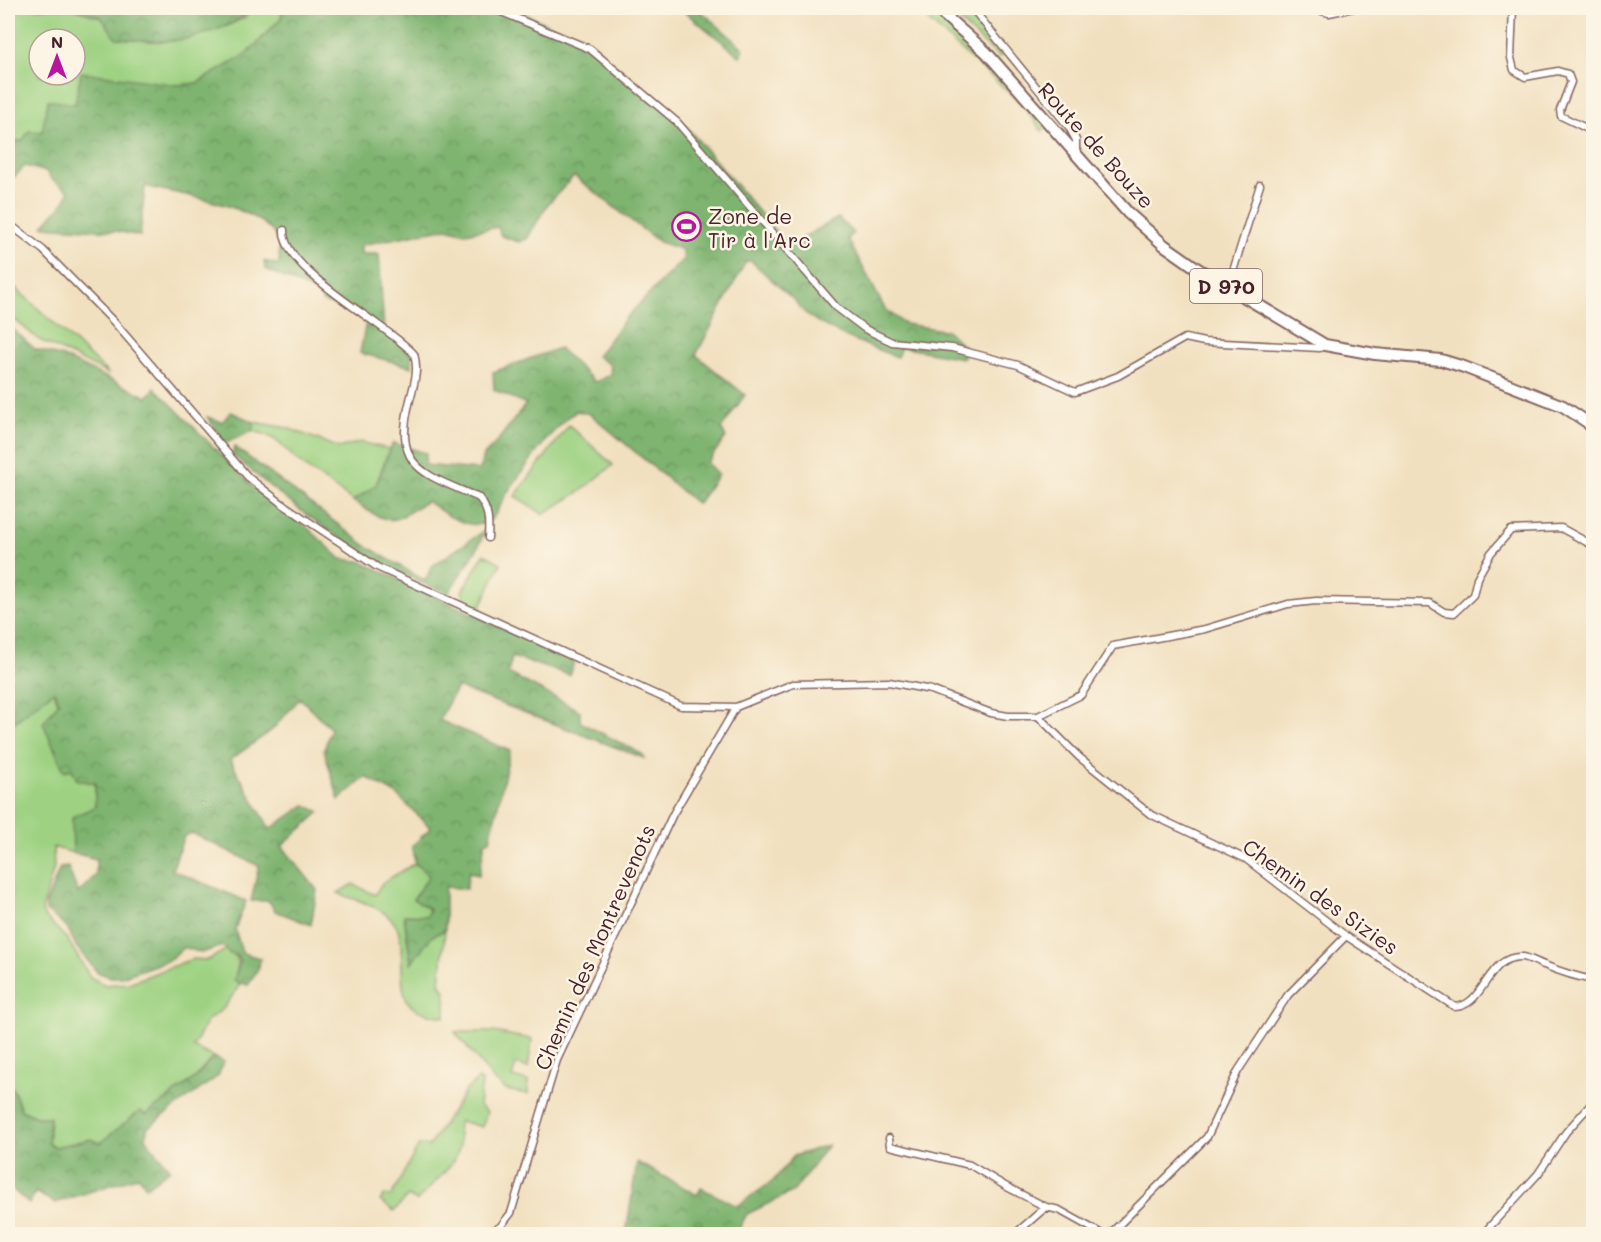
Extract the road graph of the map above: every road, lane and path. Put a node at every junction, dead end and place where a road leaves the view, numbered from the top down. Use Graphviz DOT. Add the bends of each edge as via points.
graph roads {
  1 [pos="492,8"];
  2 [pos="936,8"];
  3 [pos="972,8"];
  4 [pos="1311,8"];
  5 [pos="1353,8"];
  6 [pos="1513,8"];
  7 [pos="1593,132"];
  8 [pos="1076,155"];
  9 [pos="1260,185"];
  10 [pos="8,223"];
  11 [pos="284,230"];
  12 [pos="1228,288"];
  13 [pos="1325,345"];
  14 [pos="1593,430"];
  15 [pos="488,538"];
  16 [pos="1593,546"];
  17 [pos="736,707"];
  18 [pos="1038,716"];
  19 [pos="1346,936"];
  20 [pos="1593,980"];
  21 [pos="1593,1101"];
  22 [pos="889,1138"];
  23 [pos="1046,1207"];
  24 [pos="484,1234"];
  25 [pos="1015,1234"];
  26 [pos="1102,1234"];
  27 [pos="1110,1234"];
  28 [pos="1483,1234"];
  1 -- 13 [label="street" via="590,49 677,122 836,307 865,329 892,342 952,348 1018,365 1075,392 1118,376 1185,339 1320,348"];
  2 -- 8 [label="main road, Route de Bouze / D 970" via="986,52"];
  3 -- 8 [label="street" via="1070,128 1076,140"];
  4 -- 5 [label="street" via="1329,13"];
  6 -- 7 [label="street" via="1511,58 1516,73 1525,77 1558,71 1568,74 1572,82 1561,116"];
  8 -- 12 [label="main road, Route de Bouze / D 970" via="1128,213 1164,245"];
  9 -- 12 [label="street"];
  10 -- 17 [label="street" via="43,250 114,322 248,477 291,510 377,567 643,690 681,706"];
  11 -- 15 [label="street" via="283,238 293,255 321,284 414,354 417,372 409,404 406,451 410,461 420,470 479,498 489,519"];
  12 -- 13 [label="main road, Route de Bouze / D 970"];
  13 -- 14 [label="main road, Route de Bouze / D 970" via="1441,360 1563,406"];
  16 -- 18 [label="street" via="1561,528 1511,530 1491,553 1477,578 1473,595 1454,613 1430,603 1316,601 1288,604 1205,629 1120,643 1113,646 1081,694"];
  17 -- 18 [label="street" via="793,684 889,682 931,690 991,713"];
  17 -- 24 [label="street, Chemin des Montrevenots" via="673,814 557,1060 511,1213 500,1227"];
  18 -- 19 [label="street, Chemin des Sizies" via="1079,757 1150,814 1246,859"];
  19 -- 20 [label="street, Chemin des Sizies" via="1455,1007 1471,1000 1502,963 1522,957"];
  19 -- 27 [label="street" via="1288,995 1238,1071 1207,1137"];
  21 -- 28 [label="street" via="1538,1174"];
  22 -- 23 [label="street" via="890,1146 970,1165"];
  23 -- 25 [label="street"];
  23 -- 26 [label="street"];
}
